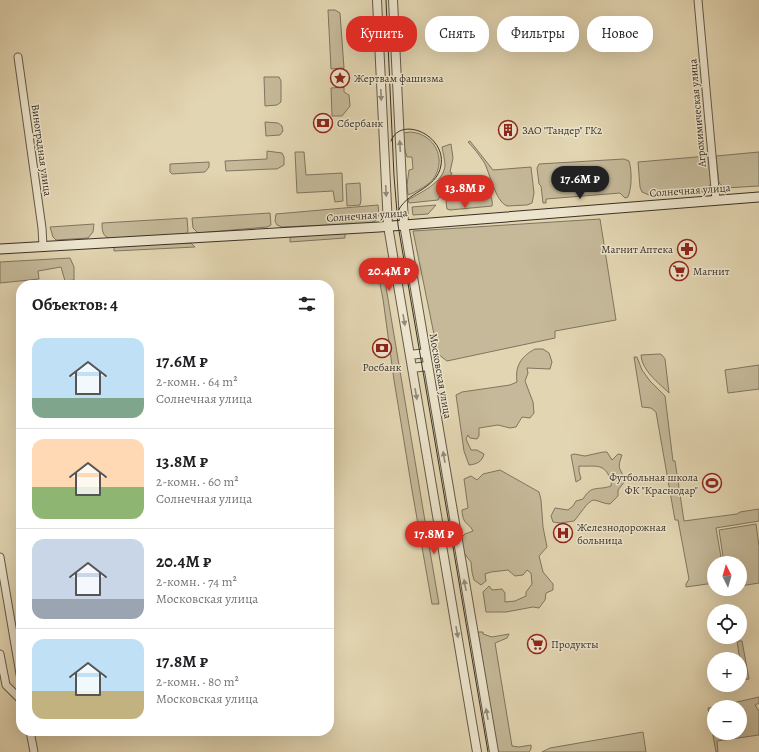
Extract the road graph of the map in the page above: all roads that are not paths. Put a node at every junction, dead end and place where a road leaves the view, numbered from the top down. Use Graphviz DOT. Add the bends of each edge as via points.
graph roads {
  1 [pos="377,0"];
  2 [pos="393,0"];
  3 [pos="698,0"];
  4 [pos="18,57"];
  5 [pos="759,197"];
  6 [pos="716,200"];
  7 [pos="404,224"];
  8 [pos="388,226"];
  9 [pos="43,246"];
  10 [pos="0,249"];
  11 [pos="426,353"];
  12 [pos="410,355"];
  13 [pos="428,366"];
  14 [pos="412,368"];
  15 [pos="0,557"];
  16 [pos="16,651"];
  17 [pos="0,654"];
  18 [pos="16,695"];
  19 [pos="31,736"];
  20 [pos="34,752"];
  21 [pos="477,752"];
  22 [pos="494,752"];
  1 -- 8 [label="street, one-way"];
  7 -- 2 [label="street, Московская улица, one-way"];
  3 -- 6 [label="street, Агрохимическая улица"];
  4 -- 9 [label="street, Виноградная улица"];
  5 -- 6 [label="main road, Солнечная улица"];
  6 -- 7 [label="main road, Солнечная улица"];
  7 -- 8 [label="main road, Солнечная улица"];
  7 -- 11 [label="street, Московская улица"];
  8 -- 9 [label="main road, Солнечная улица"];
  8 -- 12 [label="street, one-way"];
  9 -- 10 [label="main road, Солнечная улица"];
  11 -- 12 [label="street"];
  11 -- 13 [label="street, Московская улица"];
  12 -- 14 [label="street"];
  13 -- 14 [label="street"];
  22 -- 13 [label="street, Московская улица, one-way"];
  14 -- 21 [label="street, one-way"];
  15 -- 16 [label="street"];
  17 -- 18 [label="street" via="6,685"];
  19 -- 20 [label="street"];
}
